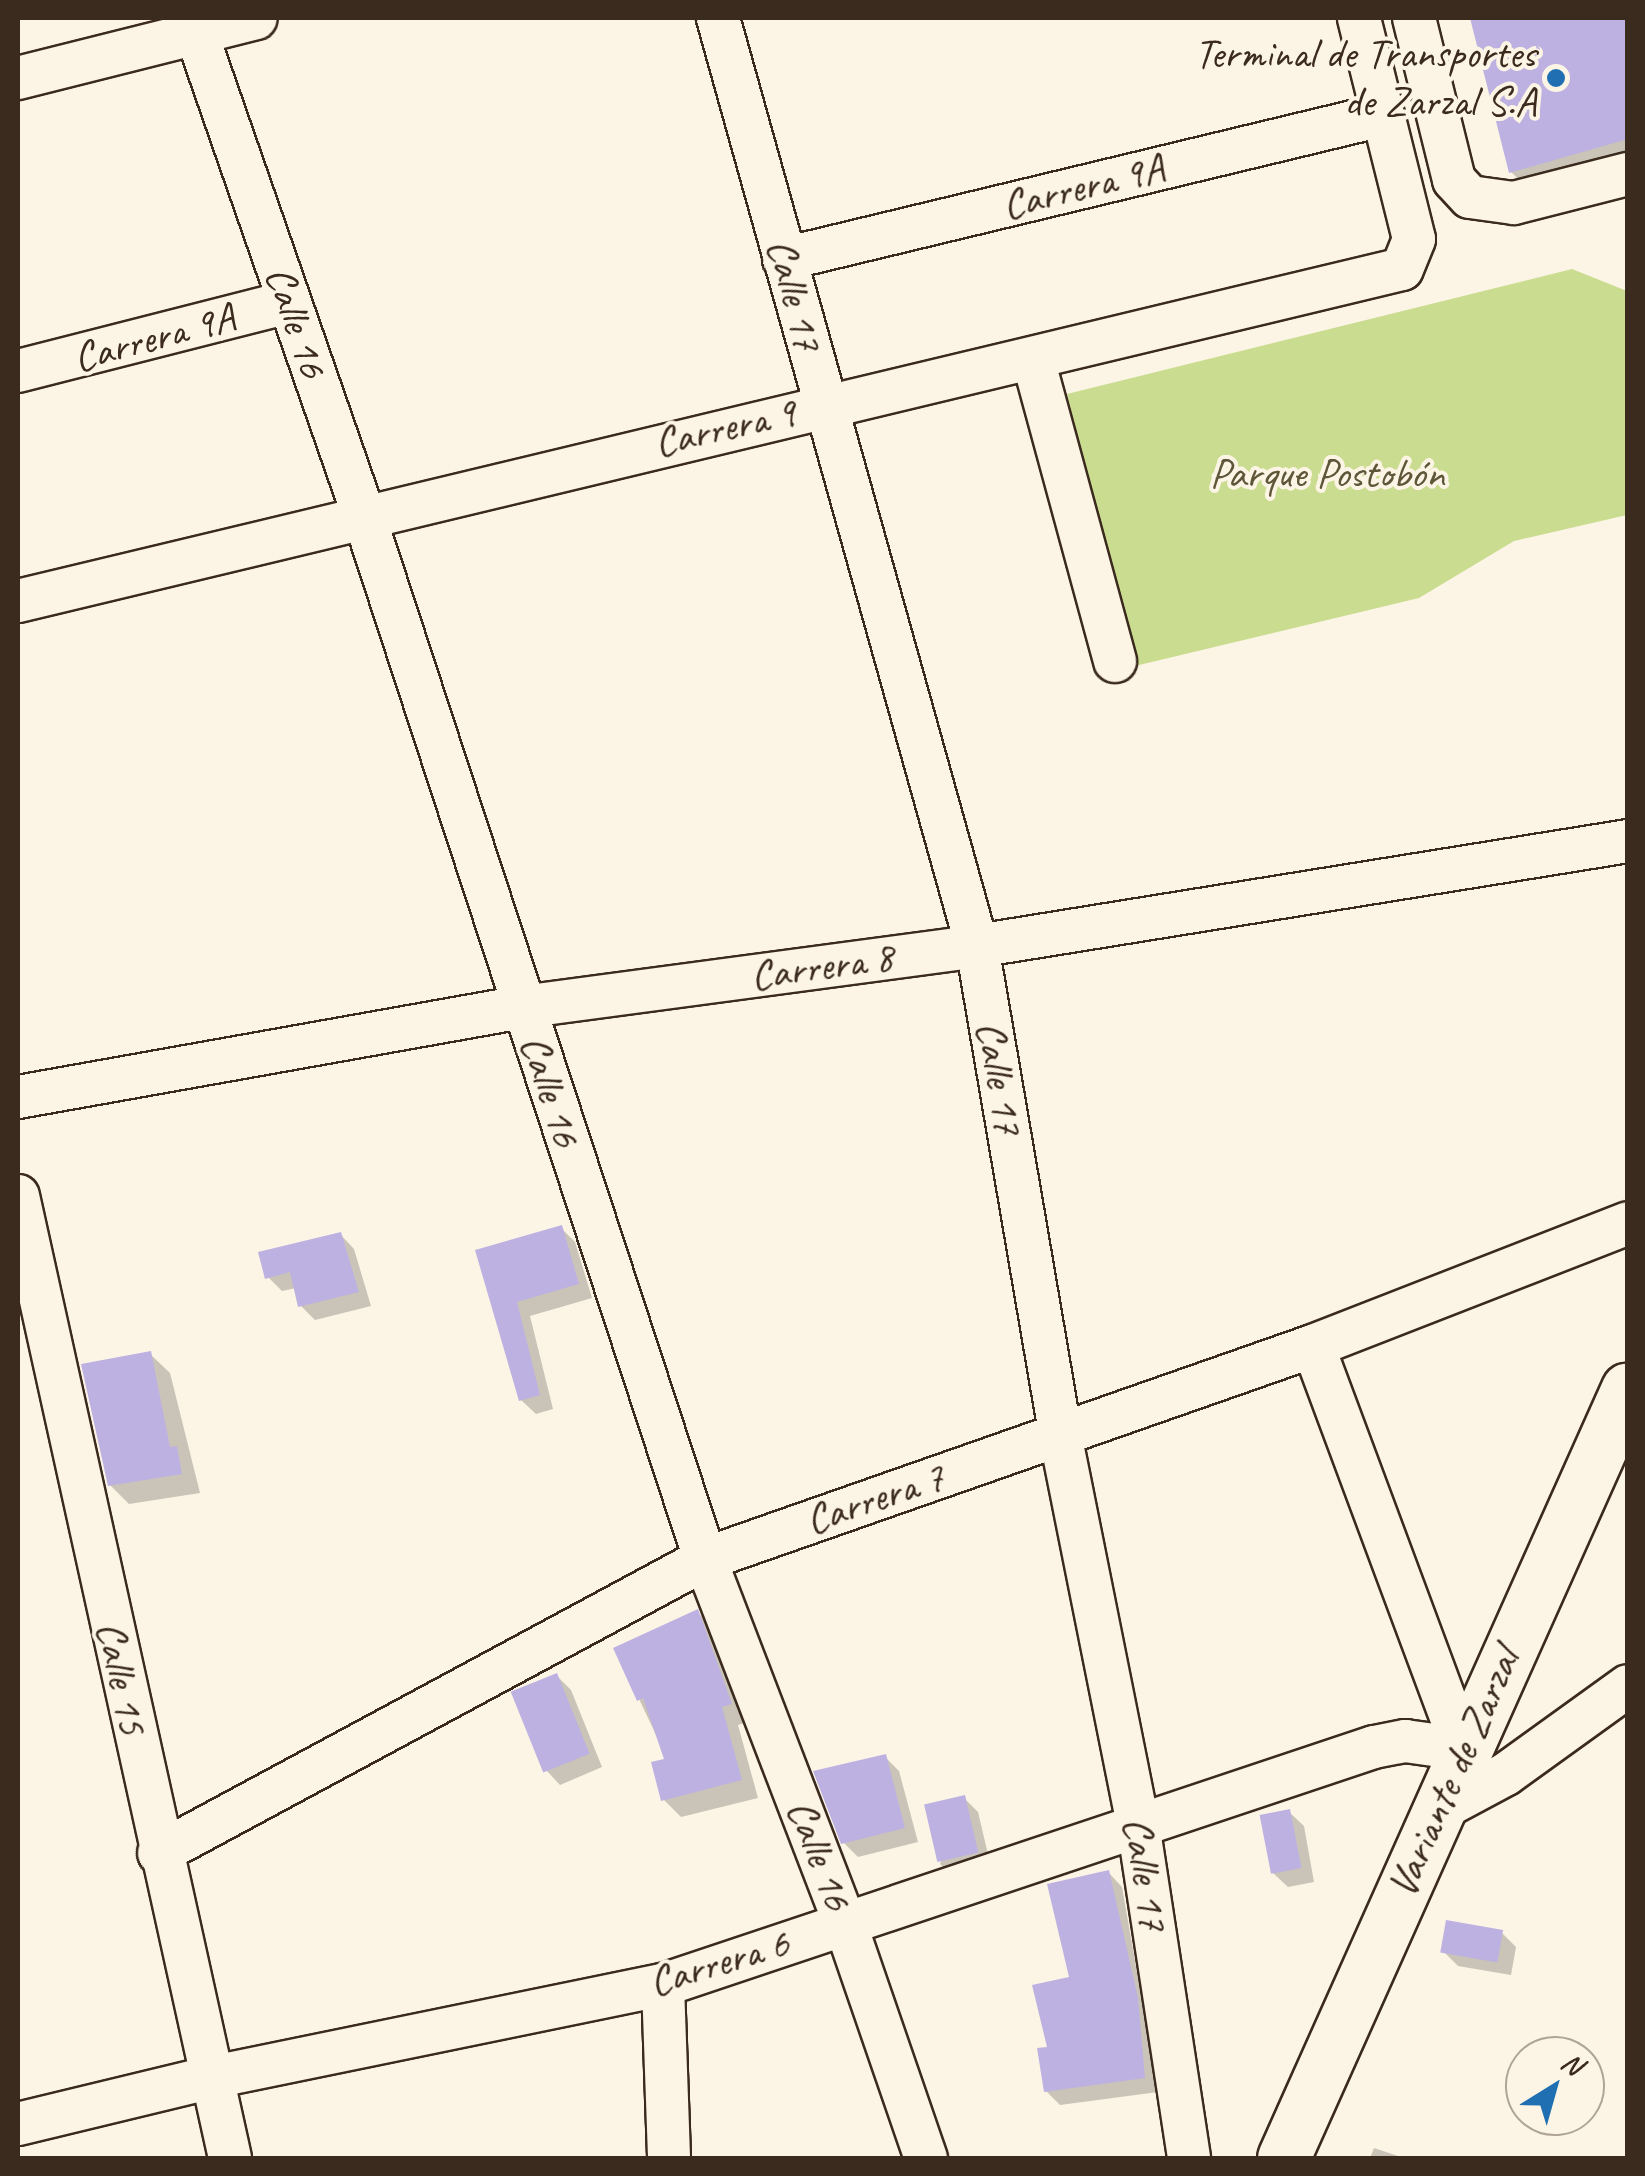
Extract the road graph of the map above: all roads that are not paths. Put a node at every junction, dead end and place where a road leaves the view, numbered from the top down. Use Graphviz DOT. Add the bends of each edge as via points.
graph roads {
  1 [pos="256,18"];
  2 [pos="718,18"];
  3 [pos="1358,18"];
  4 [pos="1414,18"];
  5 [pos="194,25"];
  6 [pos="18,78"];
  7 [pos="1382,115"];
  8 [pos="1628,174"];
  9 [pos="784,259"];
  10 [pos="289,302"];
  11 [pos="1033,359"];
  12 [pos="18,371"];
  13 [pos="824,405"];
  14 [pos="363,514"];
  15 [pos="18,601"];
  16 [pos="1115,661"];
  17 [pos="1628,841"];
  18 [pos="977,946"];
  19 [pos="522,1007"];
  20 [pos="18,1098"];
  21 [pos="18,1196"];
  22 [pos="1628,1224"];
  23 [pos="1313,1346"];
  24 [pos="1625,1399"];
  25 [pos="1060,1434"];
  26 [pos="706,1559"];
  27 [pos="1628,1686"];
  28 [pos="1463,1748"];
  29 [pos="1436,1811"];
  30 [pos="1138,1824"];
  31 [pos="159,1853"];
  32 [pos="845,1923"];
  33 [pos="662,1984"];
  34 [pos="212,2077"];
  35 [pos="18,2124"];
  36 [pos="230,2158"];
  37 [pos="670,2158"];
  38 [pos="926,2158"];
  39 [pos="1190,2158"];
  40 [pos="1284,2158"];
  1 -- 5 [label="street"];
  2 -- 9 [label="street, Calle 17"];
  3 -- 7 [label="street"];
  4 -- 8 [label="street" via="1454,180 1470,197 1514,203"];
  5 -- 6 [label="street"];
  5 -- 10 [label="street, Calle 16"];
  7 -- 9 [label="street, Carrera 9A"];
  7 -- 11 [label="street, Carrera 9" via="1414,239 1402,269"];
  9 -- 13 [label="street, Calle 17"];
  10 -- 12 [label="street, Carrera 9A"];
  10 -- 14 [label="street, Calle 16"];
  11 -- 13 [label="street, Carrera 9"];
  11 -- 16 [label="street"];
  13 -- 14 [label="street, Carrera 9"];
  13 -- 18 [label="street, Calle 17"];
  14 -- 15 [label="street, Carrera 9"];
  14 -- 19 [label="street, Calle 16"];
  17 -- 18 [label="street, Carrera 8"];
  18 -- 19 [label="street, Carrera 8"];
  18 -- 25 [label="street, Calle 17"];
  19 -- 20 [label="street, Carrera 8"];
  19 -- 26 [label="street, Calle 16"];
  21 -- 31 [label="street, Calle 15"];
  22 -- 23 [label="street, Carrera 7"];
  23 -- 25 [label="street, Carrera 7"];
  23 -- 28 [label="street"];
  24 -- 28 [label="main road, Variante de Zarzal"];
  25 -- 26 [label="street, Carrera 7"];
  25 -- 30 [label="street, Calle 17"];
  26 -- 31 [label="street, Carrera 7"];
  26 -- 32 [label="street, Calle 16"];
  27 -- 29 [label="street" via="1506,1774"];
  28 -- 29 [label="main road, Variante de Zarzal"];
  28 -- 30 [label="street, Carrera 6" via="1405,1742 1374,1747"];
  29 -- 40 [label="main road, Variante de Zarzal"];
  30 -- 32 [label="street, Carrera 6"];
  30 -- 39 [label="street, Calle 17"];
  31 -- 34 [label="street, Calle 15"];
  32 -- 33 [label="street, Carrera 6"];
  32 -- 38 [label="street, Calle 16"];
  33 -- 34 [label="street, Carrera 6"];
  33 -- 37 [label="street"];
  34 -- 35 [label="street, Carrera 6"];
  34 -- 36 [label="street, Calle 15"];
}
